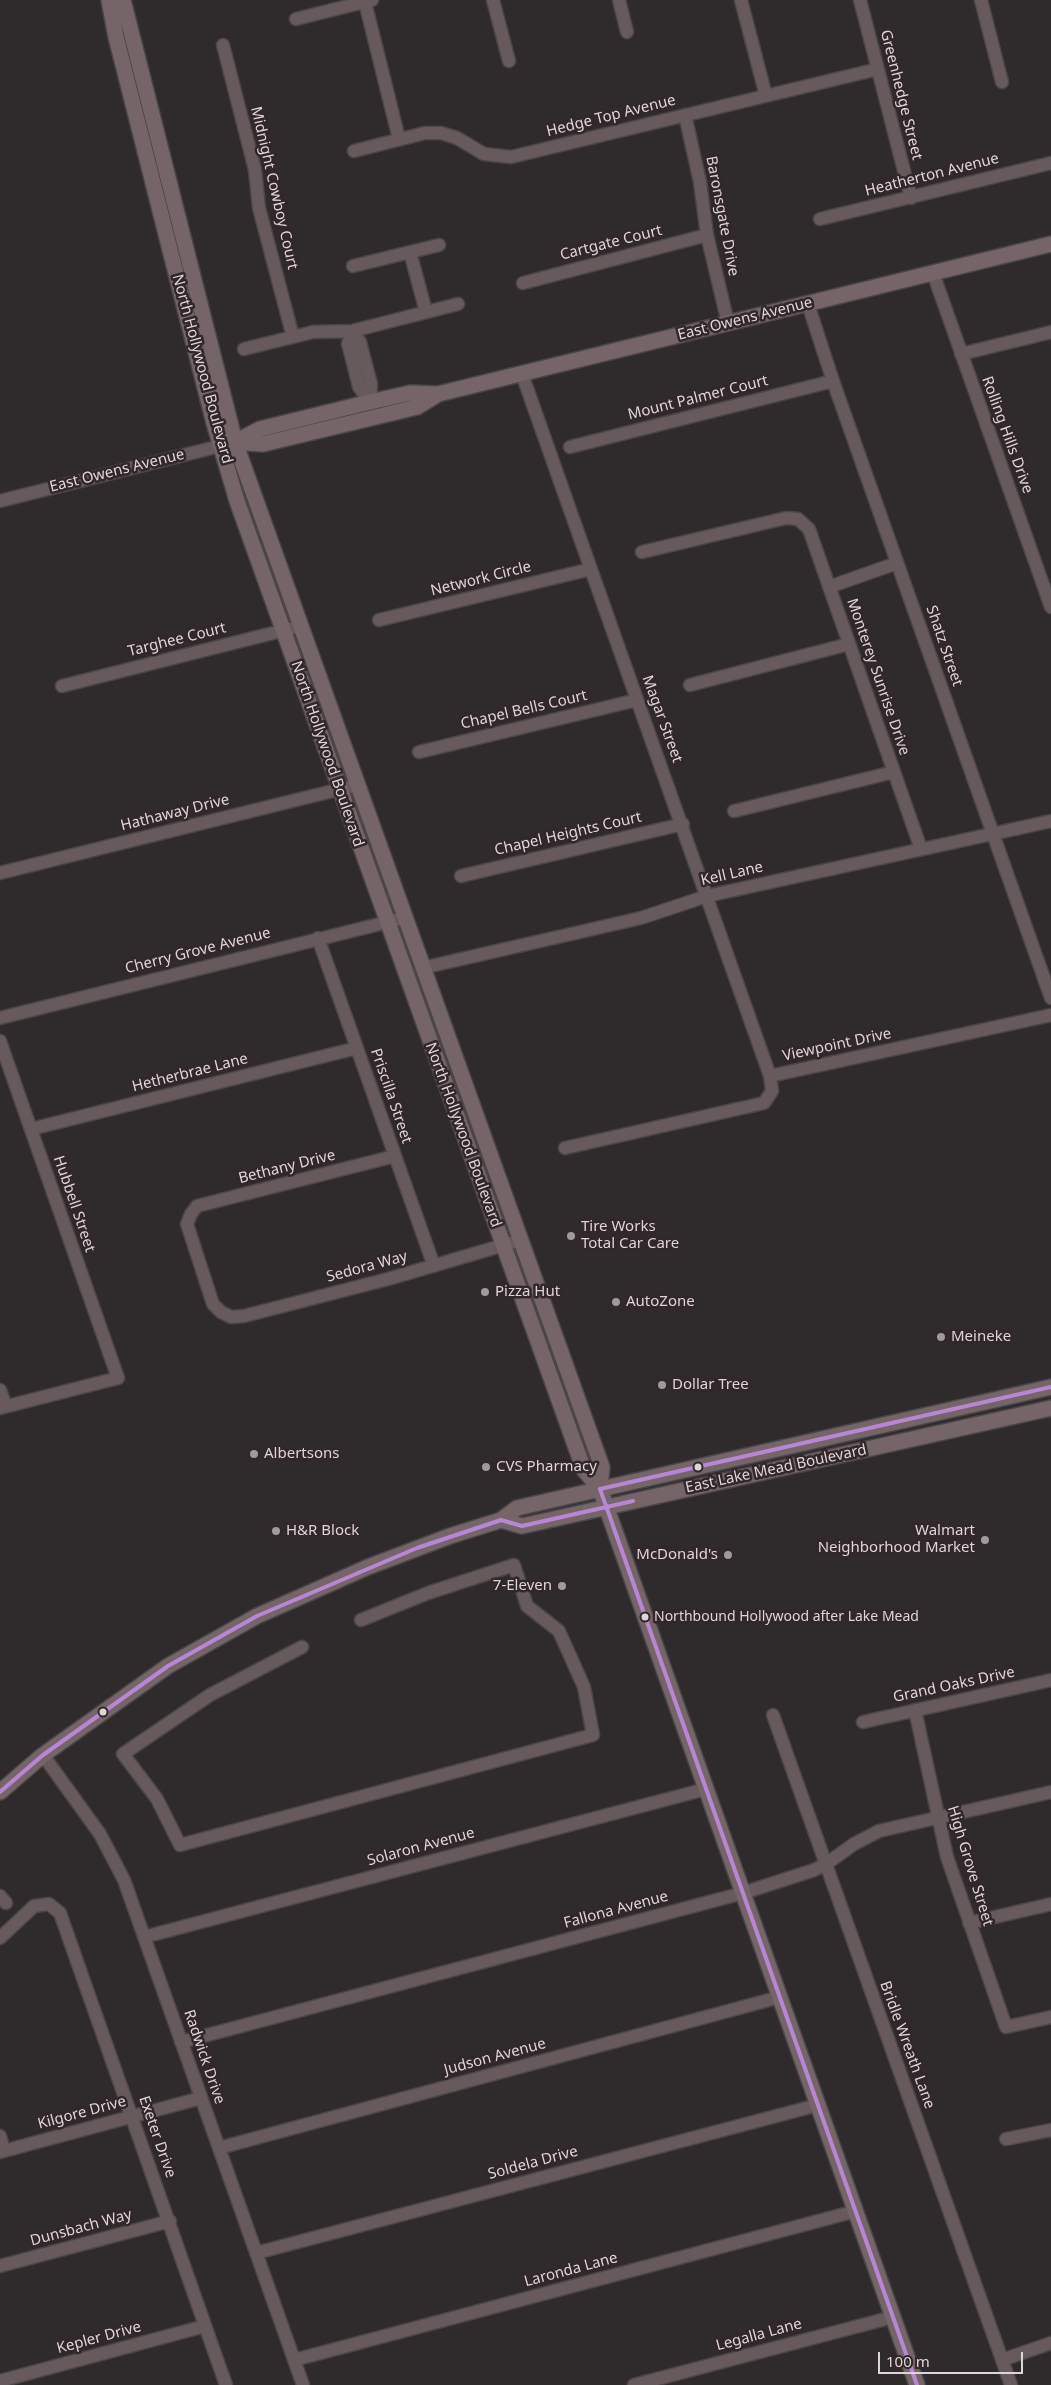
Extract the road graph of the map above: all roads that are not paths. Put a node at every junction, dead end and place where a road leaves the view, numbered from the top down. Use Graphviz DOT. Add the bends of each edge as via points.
graph roads {
  1 [pos="109,0"];
  2 [pos="123,0"];
  3 [pos="493,0"];
  4 [pos="619,0"];
  5 [pos="741,0"];
  6 [pos="860,0"];
  7 [pos="981,0"];
  8 [pos="369,1"];
  9 [pos="296,20"];
  10 [pos="627,32"];
  11 [pos="223,45"];
  12 [pos="509,61"];
  13 [pos="878,69"];
  14 [pos="1002,82"];
  15 [pos="766,96"];
  16 [pos="685,115"];
  17 [pos="399,139"];
  18 [pos="354,151"];
  19 [pos="1051,163"];
  20 [pos="911,198"];
  21 [pos="820,219"];
  22 [pos="707,236"];
  23 [pos="1051,244"];
  24 [pos="439,245"];
  25 [pos="410,252"];
  26 [pos="353,266"];
  27 [pos="933,273"];
  28 [pos="523,283"];
  29 [pos="458,304"];
  30 [pos="808,304"];
  31 [pos="426,312"];
  32 [pos="728,323"];
  33 [pos="352,331"];
  34 [pos="1051,332"];
  35 [pos="293,337"];
  36 [pos="244,349"];
  37 [pos="961,354"];
  38 [pos="522,374"];
  39 [pos="833,381"];
  40 [pos="438,394"];
  41 [pos="370,402"];
  42 [pos="235,442"];
  43 [pos="220,446"];
  44 [pos="570,447"];
  45 [pos="0,501"];
  46 [pos="642,552"];
  47 [pos="897,563"];
  48 [pos="590,569"];
  49 [pos="829,587"];
  50 [pos="1051,607"];
  51 [pos="379,620"];
  52 [pos="300,626"];
  53 [pos="283,630"];
  54 [pos="849,644"];
  55 [pos="690,684"];
  56 [pos="62,686"];
  57 [pos="637,700"];
  58 [pos="419,752"];
  59 [pos="894,772"];
  60 [pos="357,785"];
  61 [pos="340,790"];
  62 [pos="734,811"];
  63 [pos="1051,821"];
  64 [pos="683,824"];
  65 [pos="993,834"];
  66 [pos="921,849"];
  67 [pos="0,873"];
  68 [pos="461,876"];
  69 [pos="707,896"];
  70 [pos="404,918"];
  71 [pos="387,922"];
  72 [pos="318,938"];
  73 [pos="422,968"];
  74 [pos="1051,998"];
  75 [pos="1051,1015"];
  76 [pos="0,1018"];
  77 [pos="0,1042"];
  78 [pos="357,1048"];
  79 [pos="770,1076"];
  80 [pos="31,1129"];
  81 [pos="565,1148"];
  82 [pos="395,1156"];
  83 [pos="521,1240"];
  84 [pos="503,1245"];
  85 [pos="434,1266"];
  86 [pos="220,1312"];
  87 [pos="560,1349"];
  88 [pos="542,1356"];
  89 [pos="1051,1387"];
  90 [pos="0,1390"];
  91 [pos="3,1407"];
  92 [pos="957,1408"];
  93 [pos="1051,1408"];
  94 [pos="858,1431"];
  95 [pos="920,1438"];
  96 [pos="782,1468"];
  97 [pos="600,1489"];
  98 [pos="606,1507"];
  99 [pos="501,1520"];
  100 [pos="361,1620"];
  101 [pos="302,1647"];
  102 [pos="1051,1680"];
  103 [pos="916,1710"];
  104 [pos="773,1715"];
  105 [pos="864,1722"];
  106 [pos="43,1755"];
  107 [pos="706,1789"];
  108 [pos="0,1792"];
  109 [pos="1051,1792"];
  110 [pos="937,1818"];
  111 [pos="826,1864"];
  112 [pos="743,1893"];
  113 [pos="1051,1904"];
  114 [pos="969,1923"];
  115 [pos="144,1937"];
  116 [pos="0,1938"];
  117 [pos="780,1997"];
  118 [pos="1051,2017"];
  119 [pos="182,2042"];
  120 [pos="201,2098"];
  121 [pos="818,2105"];
  122 [pos="133,2117"];
  123 [pos="1051,2130"];
  124 [pos="0,2136"];
  125 [pos="1006,2139"];
  126 [pos="219,2148"];
  127 [pos="2,2151"];
  128 [pos="856,2212"];
  129 [pos="170,2221"];
  130 [pos="256,2253"];
  131 [pos="0,2266"];
  132 [pos="893,2316"];
  133 [pos="205,2326"];
  134 [pos="1051,2343"];
  135 [pos="294,2360"];
  136 [pos="1002,2360"];
  137 [pos="0,2381"];
  138 [pos="226,2385"];
  139 [pos="303,2385"];
  140 [pos="634,2385"];
  141 [pos="917,2385"];
  142 [pos="1011,2385"];
  1 -- 43 [label="main road, North Hollywood Boulevard"];
  2 -- 42 [label="main road, North Hollywood Boulevard"];
  3 -- 12 [label="street"];
  4 -- 10 [label="street"];
  5 -- 15 [label="street"];
  6 -- 13 [label="street, Greenhedge Street"];
  7 -- 14 [label="street"];
  8 -- 9 [label="street"];
  8 -- 17 [label="street"];
  11 -- 35 [label="street, Midnight Cowboy Court" via="255,170 259,208"];
  13 -- 15 [label="street, Hedge Top Avenue"];
  13 -- 20 [label="street, Greenhedge Street"];
  15 -- 16 [label="street, Hedge Top Avenue"];
  16 -- 17 [label="street, Hedge Top Avenue" via="512,157 484,154 457,138 441,133"];
  16 -- 22 [label="street, Baronsgate Drive" via="700,182"];
  17 -- 18 [label="street, Hedge Top Avenue"];
  19 -- 20 [label="street, Heatherton Avenue"];
  20 -- 21 [label="street, Heatherton Avenue"];
  22 -- 28 [label="street, Cartgate Court"];
  22 -- 32 [label="street, Baronsgate Drive"];
  23 -- 27 [label="main road, East Owens Avenue"];
  24 -- 25 [label="street"];
  25 -- 26 [label="street"];
  25 -- 31 [label="street"];
  27 -- 30 [label="main road, East Owens Avenue"];
  27 -- 37 [label="street, Rolling Hills Drive"];
  29 -- 31 [label="street"];
  30 -- 32 [label="main road, East Owens Avenue"];
  30 -- 39 [label="street, Shatz Street"];
  31 -- 33 [label="street"];
  32 -- 38 [label="main road, East Owens Avenue"];
  33 -- 35 [label="street" via="313,332"];
  33 -- 41 [label="street" via="360,342 371,384"];
  34 -- 37 [label="street"];
  35 -- 36 [label="street"];
  37 -- 50 [label="street, Rolling Hills Drive"];
  38 -- 40 [label="main road, East Owens Avenue"];
  38 -- 48 [label="street, Magar Street"];
  39 -- 44 [label="street, Mount Palmer Court"];
  39 -- 47 [label="street, Shatz Street"];
  40 -- 41 [label="main road, East Owens Avenue" via="410,393"];
  40 -- 42 [label="main road, East Owens Avenue" via="417,406 263,444"];
  41 -- 42 [label="main road, East Owens Avenue" via="260,429"];
  42 -- 43 [label="main road, East Owens Avenue"];
  42 -- 52 [label="main road, North Hollywood Boulevard"];
  43 -- 45 [label="street, East Owens Avenue"];
  43 -- 53 [label="main road, North Hollywood Boulevard"];
  46 -- 49 [label="street, Monterey Sunrise Drive" via="786,518 798,519 809,530"];
  47 -- 49 [label="street"];
  47 -- 65 [label="street, Shatz Street"];
  48 -- 51 [label="street, Network Circle"];
  48 -- 57 [label="street, Magar Street"];
  49 -- 54 [label="street, Monterey Sunrise Drive"];
  52 -- 53 [label="street, Targhee Court"];
  52 -- 60 [label="main road, North Hollywood Boulevard"];
  53 -- 56 [label="street, Targhee Court"];
  53 -- 61 [label="main road, North Hollywood Boulevard"];
  54 -- 55 [label="street"];
  54 -- 59 [label="street, Monterey Sunrise Drive"];
  57 -- 58 [label="street, Chapel Bells Court"];
  57 -- 64 [label="street, Magar Street"];
  59 -- 62 [label="street"];
  59 -- 66 [label="street, Monterey Sunrise Drive"];
  60 -- 61 [label="street, Hathaway Drive"];
  60 -- 70 [label="main road, North Hollywood Boulevard"];
  61 -- 67 [label="street, Hathaway Drive"];
  61 -- 71 [label="main road, North Hollywood Boulevard"];
  63 -- 65 [label="street, Kell Lane"];
  64 -- 68 [label="street, Chapel Heights Court"];
  64 -- 69 [label="street, Magar Street"];
  65 -- 66 [label="street, Kell Lane"];
  65 -- 74 [label="street, Shatz Street"];
  66 -- 69 [label="street, Kell Lane"];
  69 -- 73 [label="street, Kell Lane" via="641,918"];
  69 -- 79 [label="street, Magar Street"];
  70 -- 71 [label="street, Cherry Grove Avenue"];
  70 -- 73 [label="main road, North Hollywood Boulevard"];
  71 -- 72 [label="street, Cherry Grove Avenue"];
  71 -- 84 [label="main road, North Hollywood Boulevard"];
  72 -- 76 [label="street, Cherry Grove Avenue"];
  72 -- 78 [label="street, Priscilla Street"];
  73 -- 83 [label="main road, North Hollywood Boulevard"];
  75 -- 79 [label="street, Viewpoint Drive"];
  77 -- 80 [label="street, Hubbell Street"];
  78 -- 80 [label="street, Hetherbrae Lane"];
  78 -- 82 [label="street, Priscilla Street"];
  79 -- 81 [label="street, Viewpoint Drive" via="772,1091 764,1103"];
  80 -- 91 [label="street, Hubbell Street" via="118,1378"];
  82 -- 85 [label="street, Priscilla Street"];
  82 -- 86 [label="street, Bethany Drive" via="197,1206 187,1224 213,1304"];
  83 -- 84 [label="street, Sedora Way"];
  83 -- 87 [label="main road, North Hollywood Boulevard"];
  84 -- 85 [label="street, Sedora Way"];
  84 -- 88 [label="main road, North Hollywood Boulevard"];
  85 -- 86 [label="street, Sedora Way" via="244,1316 231,1317"];
  87 -- 88 [label="main road"];
  87 -- 97 [label="main road, North Hollywood Boulevard" via="602,1467"];
  88 -- 97 [label="main road, North Hollywood Boulevard" via="584,1473"];
  89 -- 92 [label="main road, East Lake Mead Boulevard"];
  90 -- 91 [label="street"];
  92 -- 94 [label="main road, East Lake Mead Boulevard"];
  92 -- 95 [label="main road" via="955,1416 925,1428"];
  93 -- 95 [label="main road, East Lake Mead Boulevard"];
  94 -- 96 [label="main road" via="850,1440 798,1454"];
  94 -- 97 [label="main road, East Lake Mead Boulevard"];
  95 -- 96 [label="main road, East Lake Mead Boulevard"];
  96 -- 98 [label="main road, East Lake Mead Boulevard"];
  97 -- 98 [label="main road, North Hollywood Boulevard"];
  97 -- 99 [label="main road, East Lake Mead Boulevard" via="517,1508"];
  98 -- 99 [label="main road, East Lake Mead Boulevard" via="522,1526"];
  98 -- 107 [label="main road, North Hollywood Boulevard"];
  99 -- 106 [label="main road, East Lake Mead Boulevard" via="368,1566 257,1616 168,1666"];
  100 -- 101 [label="street" via="428,1593 514,1565 527,1606 559,1631 584,1687 593,1735 180,1845 157,1799 123,1754 210,1695"];
  102 -- 103 [label="street, Grand Oaks Drive"];
  103 -- 105 [label="street, Grand Oaks Drive"];
  103 -- 110 [label="street, High Grove Street"];
  104 -- 111 [label="street, Bridle Wreath Lane"];
  106 -- 108 [label="main road, East Lake Mead Boulevard"];
  106 -- 115 [label="street, Radwick Drive" via="100,1834 124,1880"];
  107 -- 112 [label="main road, North Hollywood Boulevard"];
  107 -- 115 [label="street, Solaron Avenue"];
  109 -- 110 [label="street, Fallona Avenue"];
  110 -- 111 [label="street, Fallona Avenue" via="879,1832 854,1844"];
  110 -- 114 [label="street, High Grove Street"];
  111 -- 112 [label="street, Fallona Avenue"];
  111 -- 136 [label="street, Bridle Wreath Lane"];
  112 -- 117 [label="main road, North Hollywood Boulevard"];
  112 -- 119 [label="street, Fallona Avenue"];
  113 -- 114 [label="street"];
  114 -- 118 [label="street, High Grove Street" via="1006,2027"];
  115 -- 119 [label="street, Radwick Drive"];
  116 -- 122 [label="street, Exeter Drive" via="34,1906 49,1904 60,1913"];
  117 -- 121 [label="main road, North Hollywood Boulevard"];
  117 -- 126 [label="street, Judson Avenue"];
  119 -- 120 [label="street, Radwick Drive"];
  120 -- 122 [label="street, Kilgore Drive"];
  120 -- 126 [label="street, Radwick Drive"];
  121 -- 128 [label="main road, North Hollywood Boulevard"];
  121 -- 130 [label="street, Soldela Drive"];
  122 -- 127 [label="street, Kilgore Drive"];
  122 -- 129 [label="street, Exeter Drive"];
  123 -- 125 [label="street"];
  124 -- 127 [label="street"];
  126 -- 130 [label="street, Radwick Drive"];
  128 -- 132 [label="main road, North Hollywood Boulevard"];
  128 -- 135 [label="street, Laronda Lane"];
  129 -- 131 [label="street, Dunsbach Way"];
  129 -- 133 [label="street, Exeter Drive"];
  130 -- 135 [label="street, Radwick Drive"];
  132 -- 140 [label="street, Legalla Lane"];
  132 -- 141 [label="main road, North Hollywood Boulevard"];
  133 -- 137 [label="street, Kepler Drive"];
  133 -- 138 [label="street, Exeter Drive"];
  134 -- 136 [label="street"];
  135 -- 139 [label="street, Radwick Drive"];
  136 -- 142 [label="street, Bridle Wreath Lane"];
}
